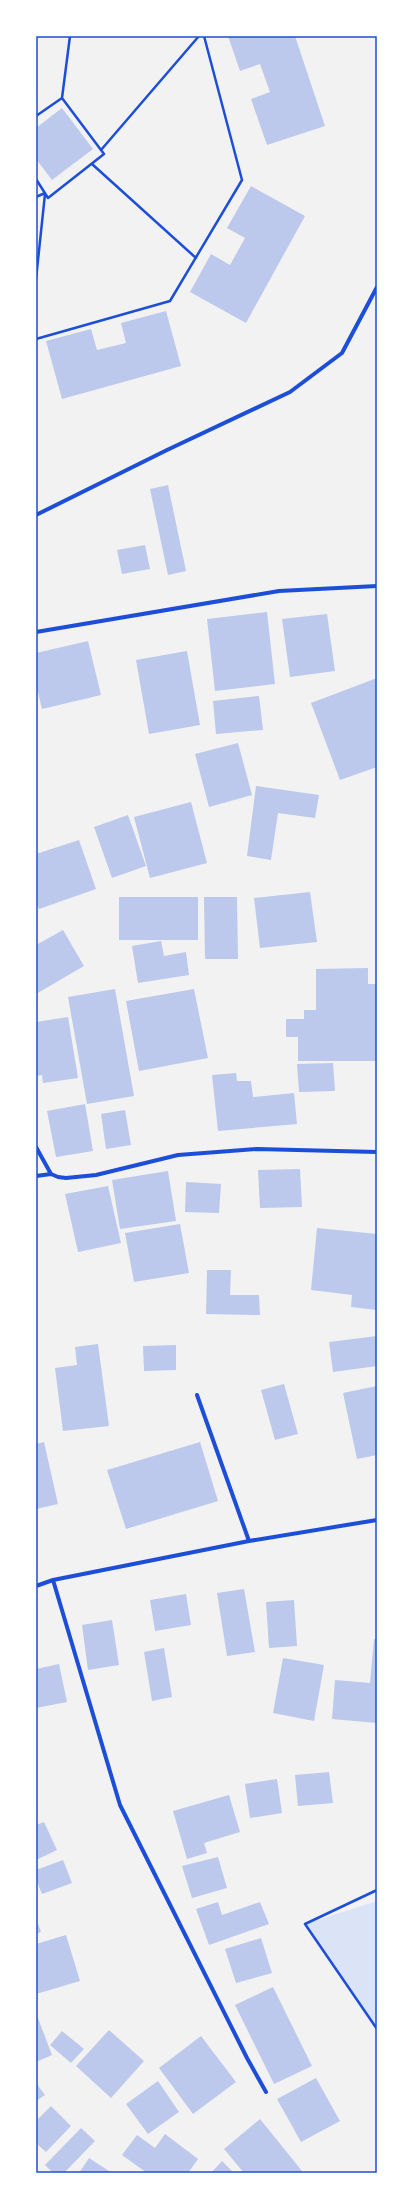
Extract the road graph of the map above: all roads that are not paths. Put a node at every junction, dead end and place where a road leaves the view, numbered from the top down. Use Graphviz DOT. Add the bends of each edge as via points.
graph roads {
  1 [pos="377,287"];
  2 [pos="36,515"];
  3 [pos="377,586"];
  4 [pos="36,632"];
  5 [pos="36,1147"];
  6 [pos="377,1152"];
  7 [pos="51,1174"];
  8 [pos="36,1176"];
  9 [pos="197,1395"];
  10 [pos="377,1520"];
  11 [pos="249,1541"];
  12 [pos="53,1580"];
  13 [pos="36,1586"];
  14 [pos="266,2092"];
  1 -- 2 [label="street" via="342,353 290,392"];
  3 -- 4 [label="street" via="280,591"];
  5 -- 7 [label="street"];
  6 -- 7 [label="street" via="257,1149 178,1155 96,1175 58,1178"];
  7 -- 8 [label="street"];
  9 -- 11 [label="street"];
  10 -- 11 [label="street"];
  11 -- 12 [label="street"];
  12 -- 13 [label="street"];
  12 -- 14 [label="street" via="120,1805"];
}
